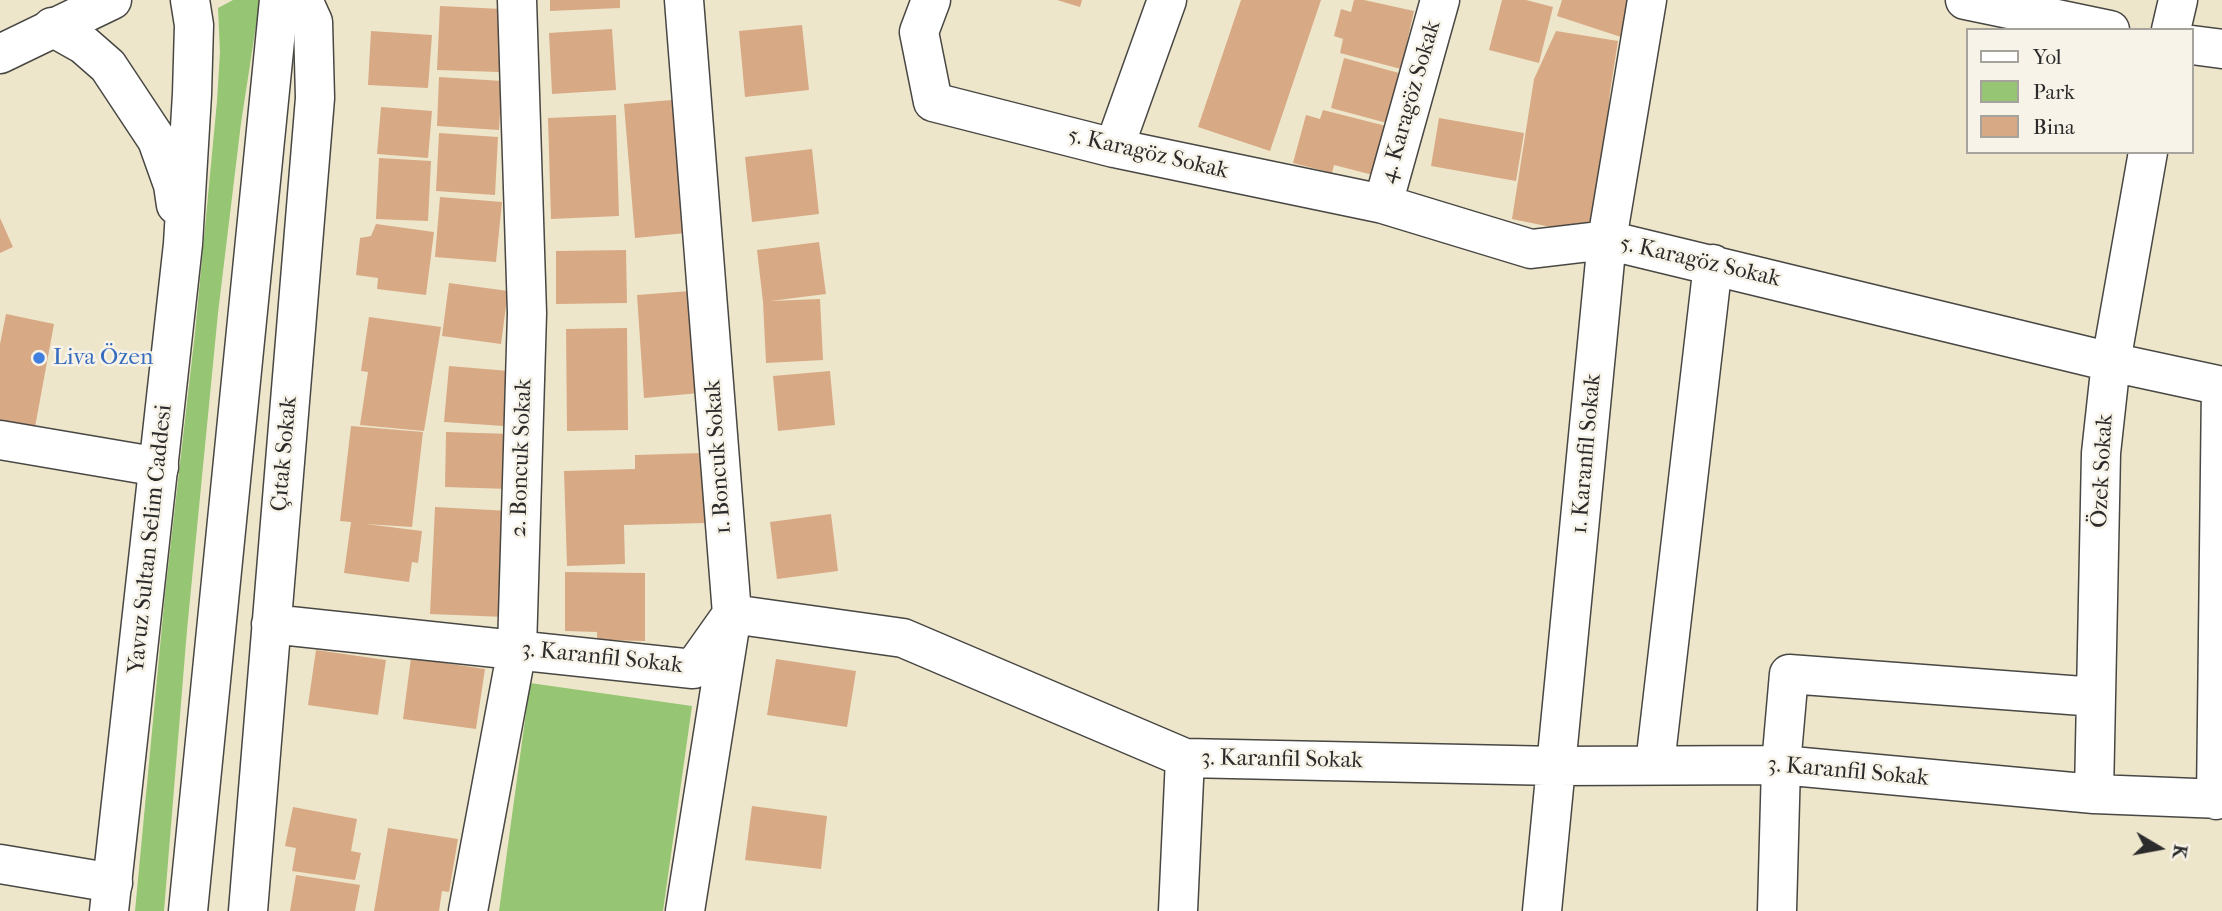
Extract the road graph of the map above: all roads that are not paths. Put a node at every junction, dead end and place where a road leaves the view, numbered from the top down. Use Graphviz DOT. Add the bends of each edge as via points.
graph roads {
  1 [pos="112,0"];
  2 [pos="190,0"];
  3 [pos="279,0"];
  4 [pos="303,0"];
  5 [pos="517,0"];
  6 [pos="684,0"];
  7 [pos="931,0"];
  8 [pos="1167,0"];
  9 [pos="1440,0"];
  10 [pos="1647,0"];
  11 [pos="1965,0"];
  12 [pos="2178,0"];
  13 [pos="52,27"];
  14 [pos="2100,28"];
  15 [pos="2171,28"];
  16 [pos="2194,45"];
  17 [pos="2222,49"];
  18 [pos="0,54"];
  19 [pos="1114,148"];
  20 [pos="2148,154"];
  21 [pos="1383,204"];
  22 [pos="1607,240"];
  23 [pos="183,244"];
  24 [pos="1713,264"];
  25 [pos="2111,362"];
  26 [pos="2221,386"];
  27 [pos="0,440"];
  28 [pos="159,467"];
  29 [pos="732,614"];
  30 [pos="271,624"];
  31 [pos="517,649"];
  32 [pos="2096,697"];
  33 [pos="1185,758"];
  34 [pos="1655,764"];
  35 [pos="1781,765"];
  36 [pos="1557,766"];
  37 [pos="2094,793"];
  38 [pos="2219,799"];
  39 [pos="0,864"];
  40 [pos="111,897"];
  41 [pos="188,911"];
  42 [pos="248,911"];
  43 [pos="468,911"];
  44 [pos="685,911"];
  45 [pos="1178,911"];
  46 [pos="1542,911"];
  47 [pos="1777,911"];
  1 -- 13 [label="street"];
  2 -- 23 [label="street, Yavuz Sultan Selim Caddesi" via="194,25"];
  3 -- 41 [label="street"];
  4 -- 30 [label="street, Çıtak Sokak" via="313,22 315,98"];
  5 -- 31 [label="street, 2. Boncuk Sokak" via="527,313"];
  6 -- 29 [label="street, 1. Boncuk Sokak"];
  7 -- 19 [label="street, 5. Karagöz Sokak" via="919,32 933,102"];
  8 -- 19 [label="street"];
  9 -- 21 [label="street, 4. Karagöz Sokak"];
  10 -- 22 [label="street, 1. Karanfil Sokak"];
  11 -- 14 [label="street"];
  12 -- 15 [label="street"];
  13 -- 18 [label="street"];
  13 -- 23 [label="street" via="84,45 108,66 156,140 173,185"];
  16 -- 17 [label="street"];
  19 -- 21 [label="street, 5. Karagöz Sokak"];
  20 -- 25 [label="street, Özek Sokak"];
  21 -- 22 [label="street, 5. Karagöz Sokak" via="1531,249"];
  22 -- 24 [label="street, 5. Karagöz Sokak"];
  22 -- 36 [label="street, 1. Karanfil Sokak"];
  23 -- 28 [label="street, Yavuz Sultan Selim Caddesi"];
  24 -- 25 [label="street, 5. Karagöz Sokak"];
  24 -- 34 [label="street"];
  25 -- 26 [label="street, 5. Karagöz Sokak"];
  25 -- 32 [label="street, Özek Sokak" via="2101,453"];
  26 -- 38 [label="street"];
  27 -- 28 [label="street"];
  28 -- 40 [label="street, Yavuz Sultan Selim Caddesi"];
  29 -- 31 [label="street, 3. Karanfil Sokak" via="693,668"];
  29 -- 33 [label="street, 3. Karanfil Sokak" via="903,638"];
  29 -- 44 [label="street, 1. Boncuk Sokak"];
  30 -- 31 [label="street, 3. Karanfil Sokak"];
  30 -- 42 [label="street, Çıtak Sokak"];
  31 -- 43 [label="street, 2. Boncuk Sokak"];
  32 -- 35 [label="street" via="1789,674"];
  32 -- 37 [label="street, Özek Sokak"];
  33 -- 36 [label="street, 3. Karanfil Sokak"];
  33 -- 45 [label="street"];
  34 -- 35 [label="street, 3. Karanfil Sokak"];
  34 -- 36 [label="street, 3. Karanfil Sokak"];
  35 -- 37 [label="street, 3. Karanfil Sokak"];
  35 -- 47 [label="street"];
  36 -- 46 [label="street, 1. Karanfil Sokak"];
  37 -- 38 [label="street, 3. Karanfil Sokak"];
  39 -- 40 [label="street"];
}
